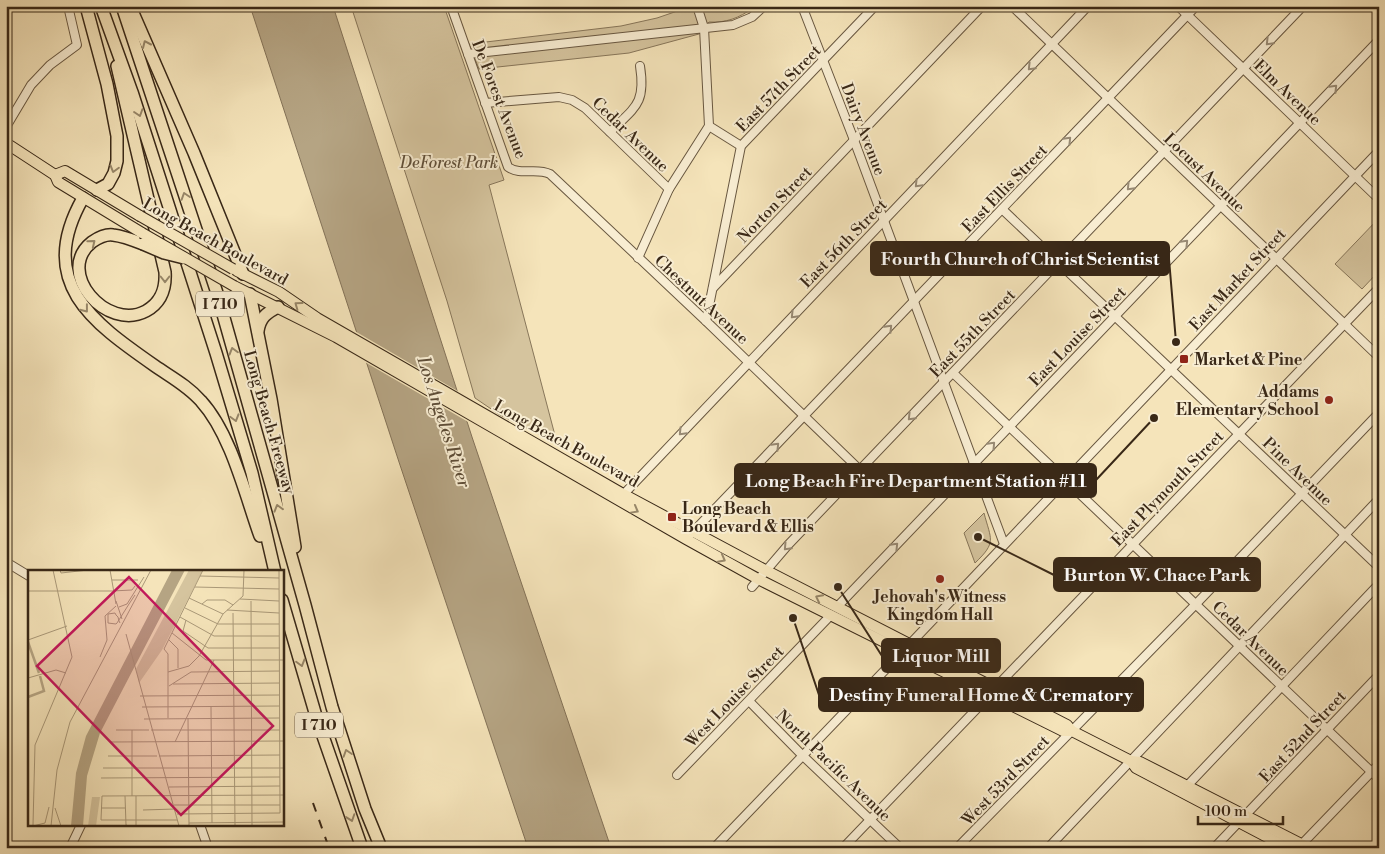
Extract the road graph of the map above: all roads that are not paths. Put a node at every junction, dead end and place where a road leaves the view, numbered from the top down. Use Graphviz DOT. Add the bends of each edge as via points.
graph roads {
  1 [pos="68,6"];
  2 [pos="86,6"];
  3 [pos="101,6"];
  4 [pos="122,6"];
  5 [pos="130,6"];
  6 [pos="451,6"];
  7 [pos="697,6"];
  8 [pos="764,6"];
  9 [pos="802,6"];
  10 [pos="876,6"];
  11 [pos="982,6"];
  12 [pos="1012,6"];
  13 [pos="1088,6"];
  14 [pos="1178,6"];
  15 [pos="1196,6"];
  16 [pos="1303,6"];
  17 [pos="1188,15"];
  18 [pos="106,18"];
  19 [pos="704,28"];
  20 [pos="1379,40"];
  21 [pos="1052,44"];
  22 [pos="468,54"];
  23 [pos="824,61"];
  24 [pos="640,66"];
  25 [pos="1243,69"];
  26 [pos="1108,98"];
  27 [pos="485,103"];
  28 [pos="1300,123"];
  29 [pos="709,126"];
  30 [pos="6,127"];
  31 [pos="610,132"];
  32 [pos="854,140"];
  33 [pos="6,142"];
  34 [pos="741,146"];
  35 [pos="1379,151"];
  36 [pos="1164,152"];
  37 [pos="516,171"];
  38 [pos="55,175"];
  39 [pos="1355,176"];
  40 [pos="669,189"];
  41 [pos="97,190"];
  42 [pos="82,198"];
  43 [pos="1379,199"];
  44 [pos="1221,206"];
  45 [pos="1002,209"];
  46 [pos="140,219"];
  47 [pos="884,220"];
  48 [pos="142,238"];
  49 [pos="184,258"];
  50 [pos="638,258"];
  51 [pos="1276,259"];
  52 [pos="1058,262"];
  53 [pos="238,271"];
  54 [pos="713,288"];
  55 [pos="1379,288"];
  56 [pos="250,294"];
  57 [pos="914,302"];
  58 [pos="278,308"];
  59 [pos="1115,316"];
  60 [pos="706,321"];
  61 [pos="1344,324"];
  62 [pos="338,334"];
  63 [pos="258,336"];
  64 [pos="1379,357"];
  65 [pos="749,362"];
  66 [pos="1171,369"];
  67 [pos="953,373"];
  68 [pos="945,381"];
  69 [pos="1379,413"];
  70 [pos="804,416"];
  71 [pos="1009,426"];
  72 [pos="1238,434"];
  73 [pos="975,463"];
  74 [pos="860,470"];
  75 [pos="1065,480"];
  76 [pos="1301,493"];
  77 [pos="621,497"];
  78 [pos="1379,499"];
  79 [pos="694,531"];
  80 [pos="1344,535"];
  81 [pos="686,539"];
  82 [pos="1004,544"];
  83 [pos="1132,544"];
  84 [pos="6,562"];
  85 [pos="1379,568"];
  86 [pos="273,570"];
  87 [pos="274,570"];
  88 [pos="765,570"];
  89 [pos="28,575"];
  90 [pos="755,583"];
  91 [pos="1379,584"];
  92 [pos="1196,604"];
  93 [pos="305,605"];
  94 [pos="284,607"];
  95 [pos="834,611"];
  96 [pos="1239,645"];
  97 [pos="906,648"];
  98 [pos="1379,675"];
  99 [pos="1282,686"];
  100 [pos="996,687"];
  101 [pos="989,696"];
  102 [pos="749,701"];
  103 [pos="1327,729"];
  104 [pos="1072,731"];
  105 [pos="802,754"];
  106 [pos="1131,761"];
  107 [pos="1379,764"];
  108 [pos="1371,772"];
  109 [pos="677,775"];
  110 [pos="1379,779"];
  111 [pos="1187,786"];
  112 [pos="870,819"];
  113 [pos="1242,819"];
  114 [pos="81,826"];
  115 [pos="200,826"];
  116 [pos="1306,846"];
  117 [pos="70,848"];
  118 [pos="208,848"];
  119 [pos="362,848"];
  120 [pos="381,848"];
  121 [pos="714,848"];
  122 [pos="843,848"];
  123 [pos="900,848"];
  124 [pos="957,848"];
  125 [pos="1048,848"];
  126 [pos="1214,848"];
  127 [pos="1288,848"];
  1 -- 30 [label="street" via="77,45 50,65 31,85"];
  2 -- 41 [label="highway, one-way" via="117,136 114,173 108,184"];
  3 -- 18 [label="highway, Long Beach Freeway / I 710"];
  93 -- 4 [label="highway, Long Beach Freeway / I 710, one-way" via="216,293"];
  53 -- 5 [label="highway, one-way" via="194,153"];
  6 -- 22 [label="street, De Forest Avenue"];
  7 -- 19 [label="street"];
  8 -- 19 [label="street" via="752,17 733,25"];
  9 -- 23 [label="street, Dairy Avenue"];
  10 -- 23 [label="street, East 57th Street"];
  11 -- 32 [label="street, Norton Street"];
  12 -- 21 [label="street, Locust Avenue"];
  13 -- 21 [label="street, East 56th Street"];
  14 -- 17 [label="street, Elm Avenue"];
  15 -- 17 [label="street, East Ellis Street"];
  16 -- 25 [label="street, East 55th Street, one-way"];
  17 -- 25 [label="street, Elm Avenue"];
  17 -- 26 [label="street, East Ellis Street"];
  18 -- 48 [label="highway, one-way" via="166,279 161,298 150,309 123,316 101,306 86,290 79,264 83,251 93,241 112,234"];
  18 -- 87 [label="highway, Long Beach Freeway / I 710, one-way" via="216,353 252,473"];
  19 -- 22 [label="street"];
  19 -- 29 [label="street"];
  28 -- 20 [label="street, East Louise Street, one-way"];
  21 -- 26 [label="street, Locust Avenue"];
  21 -- 47 [label="street, East 56th Street, one-way"];
  22 -- 27 [label="street, De Forest Avenue"];
  23 -- 32 [label="street, Dairy Avenue"];
  23 -- 34 [label="street, East 57th Street"];
  24 -- 31 [label="street" via="643,88 639,101"];
  25 -- 28 [label="street, Elm Avenue"];
  25 -- 36 [label="street, East 55th Street"];
  26 -- 36 [label="street, Locust Avenue"];
  45 -- 26 [label="street, East Ellis Street, one-way"];
  27 -- 31 [label="street, Cedar Avenue" via="566,98 584,108"];
  27 -- 37 [label="street, De Forest Avenue" via="508,167"];
  28 -- 39 [label="street, Elm Avenue"];
  28 -- 44 [label="street, East Louise Street"];
  29 -- 34 [label="street"];
  29 -- 40 [label="street"];
  31 -- 40 [label="street, Cedar Avenue"];
  32 -- 47 [label="street, Dairy Avenue"];
  32 -- 54 [label="street, Norton Street"];
  33 -- 38 [label="main road, Long Beach Boulevard"];
  34 -- 54 [label="street, East 57th Street"];
  35 -- 39 [label="street, East Market Street"];
  36 -- 44 [label="street, Locust Avenue"];
  36 -- 52 [label="street, East 55th Street, one-way"];
  37 -- 50 [label="street, Chestnut Avenue" via="539,170 550,174"];
  38 -- 41 [label="main road, Long Beach Boulevard" via="65,172"];
  38 -- 42 [label="main road, Long Beach Boulevard" via="58,182"];
  39 -- 43 [label="street, Elm Avenue"];
  39 -- 51 [label="street, East Market Street"];
  40 -- 50 [label="street"];
  41 -- 46 [label="main road, Long Beach Boulevard"];
  42 -- 46 [label="main road" via="94,195"];
  42 -- 48 [label="main road, Long Beach Boulevard"];
  42 -- 86 [label="highway, one-way" via="66,242 65,262 70,284 82,306 101,326 192,392 213,417 222,431"];
  44 -- 51 [label="street, Locust Avenue"];
  59 -- 44 [label="street, East Louise Street, one-way"];
  45 -- 52 [label="street, Pine Avenue"];
  45 -- 57 [label="street, East Ellis Street"];
  46 -- 53 [label="main road, Long Beach Boulevard, bridge"];
  47 -- 57 [label="street, Dairy Avenue"];
  47 -- 65 [label="street, East 56th Street, one-way"];
  48 -- 49 [label="highway, bridge" via="164,254"];
  49 -- 56 [label="main road, Long Beach Boulevard, bridge"];
  50 -- 60 [label="street, Chestnut Avenue"];
  51 -- 61 [label="street, Locust Avenue"];
  51 -- 66 [label="street, East Market Street"];
  52 -- 59 [label="street, Pine Avenue"];
  52 -- 67 [label="street, East 55th Street"];
  53 -- 56 [label="main road"];
  62 -- 53 [label="main road, Long Beach Boulevard, one-way" via="279,292"];
  54 -- 60 [label="street, East 57th Street"];
  55 -- 61 [label="street, East Plymouth Street"];
  56 -- 58 [label="main road, Long Beach Boulevard"];
  56 -- 63 [label="highway"];
  57 -- 68 [label="street, Dairy Avenue"];
  70 -- 57 [label="street, East Ellis Street, one-way"];
  58 -- 62 [label="main road, Long Beach Boulevard"];
  58 -- 63 [label="highway" via="266,313 261,320"];
  59 -- 66 [label="street, Pine Avenue"];
  59 -- 71 [label="street, East Louise Street"];
  60 -- 65 [label="street, Chestnut Avenue"];
  61 -- 64 [label="street, Locust Avenue"];
  61 -- 72 [label="street, East Plymouth Street"];
  62 -- 77 [label="main road, Long Beach Boulevard"];
  63 -- 93 [label="highway" via="272,399"];
  65 -- 70 [label="street, Chestnut Avenue"];
  65 -- 77 [label="street, East 56th Street, one-way"];
  66 -- 72 [label="street, Pine Avenue"];
  66 -- 75 [label="street, East Market Street"];
  67 -- 68 [label="street, East 55th Street"];
  67 -- 71 [label="street, Cedar Avenue"];
  68 -- 73 [label="street, Dairy Avenue"];
  68 -- 74 [label="street, East 55th Street, one-way"];
  69 -- 76 [label="street, West 53rd Street"];
  70 -- 74 [label="street, Chestnut Avenue"];
  79 -- 70 [label="street, East Ellis Street, one-way"];
  73 -- 71 [label="street, East Louise Street, one-way"];
  71 -- 75 [label="street, Cedar Avenue"];
  72 -- 76 [label="street, Pine Avenue"];
  72 -- 83 [label="street, East Plymouth Street"];
  73 -- 82 [label="street, Dairy Avenue"];
  95 -- 73 [label="street, East Louise Street, one-way"];
  74 -- 88 [label="street, East 55th Street, one-way"];
  75 -- 82 [label="street, East Market Street"];
  75 -- 83 [label="street, Cedar Avenue"];
  76 -- 80 [label="street, Pine Avenue"];
  76 -- 92 [label="street, West 53rd Street"];
  77 -- 79 [label="main road, Long Beach Boulevard"];
  77 -- 81 [label="main road, Long Beach Boulevard, one-way"];
  78 -- 80 [label="street"];
  79 -- 81 [label="street, East Ellis Street"];
  79 -- 88 [label="main road, Long Beach Boulevard"];
  80 -- 85 [label="street, Pine Avenue"];
  80 -- 96 [label="street"];
  81 -- 90 [label="main road, Long Beach Boulevard, one-way"];
  82 -- 97 [label="street, East Market Street"];
  83 -- 92 [label="street, Cedar Avenue"];
  83 -- 100 [label="street, East Plymouth Street"];
  84 -- 89 [label="street"];
  88 -- 90 [label="street, East 55th Street"];
  95 -- 88 [label="main road, Long Beach Boulevard, one-way"];
  90 -- 95 [label="main road, Long Beach Boulevard"];
  91 -- 99 [label="street"];
  92 -- 96 [label="street, Cedar Avenue"];
  92 -- 104 [label="street, West 53rd Street"];
  120 -- 93 [label="highway, Long Beach Freeway / I 710, one-way" via="332,707"];
  94 -- 119 [label="highway, I 710, one-way" via="316,716"];
  95 -- 97 [label="main road, Long Beach Boulevard"];
  95 -- 102 [label="street, West Louise Street"];
  96 -- 99 [label="street, Cedar Avenue"];
  96 -- 106 [label="street"];
  97 -- 100 [label="main road, Long Beach Boulevard"];
  97 -- 101 [label="main road, Long Beach Boulevard"];
  97 -- 105 [label="street, East Market Street"];
  98 -- 103 [label="street, East 52nd Street"];
  99 -- 103 [label="street, Cedar Avenue"];
  99 -- 111 [label="street"];
  100 -- 104 [label="main road, Long Beach Boulevard" via="1067,725"];
  101 -- 104 [label="main road, Long Beach Boulevard" via="1062,731"];
  101 -- 112 [label="street"];
  102 -- 105 [label="street, North Pacific Avenue"];
  102 -- 109 [label="street, West Louise Street"];
  103 -- 108 [label="street, Cedar Avenue"];
  103 -- 113 [label="street, East 52nd Street"];
  104 -- 106 [label="main road, Long Beach Boulevard"];
  104 -- 124 [label="street, West 53rd Street"];
  105 -- 112 [label="street, North Pacific Avenue"];
  105 -- 121 [label="street, East Market Street"];
  106 -- 111 [label="main road, Long Beach Boulevard" via="1140,762"];
  106 -- 113 [label="main road, Long Beach Boulevard" via="1136,768"];
  106 -- 125 [label="street"];
  107 -- 108 [label="street"];
  108 -- 110 [label="street, Cedar Avenue"];
  108 -- 116 [label="street"];
  111 -- 113 [label="main road, Long Beach Boulevard"];
  112 -- 122 [label="street"];
  112 -- 123 [label="street, North Pacific Avenue"];
  113 -- 116 [label="main road, Long Beach Boulevard"];
  113 -- 126 [label="street, East 52nd Street"];
  113 -- 127 [label="main road, Long Beach Boulevard"];
  114 -- 117 [label="street"];
  115 -- 118 [label="street"];
}
